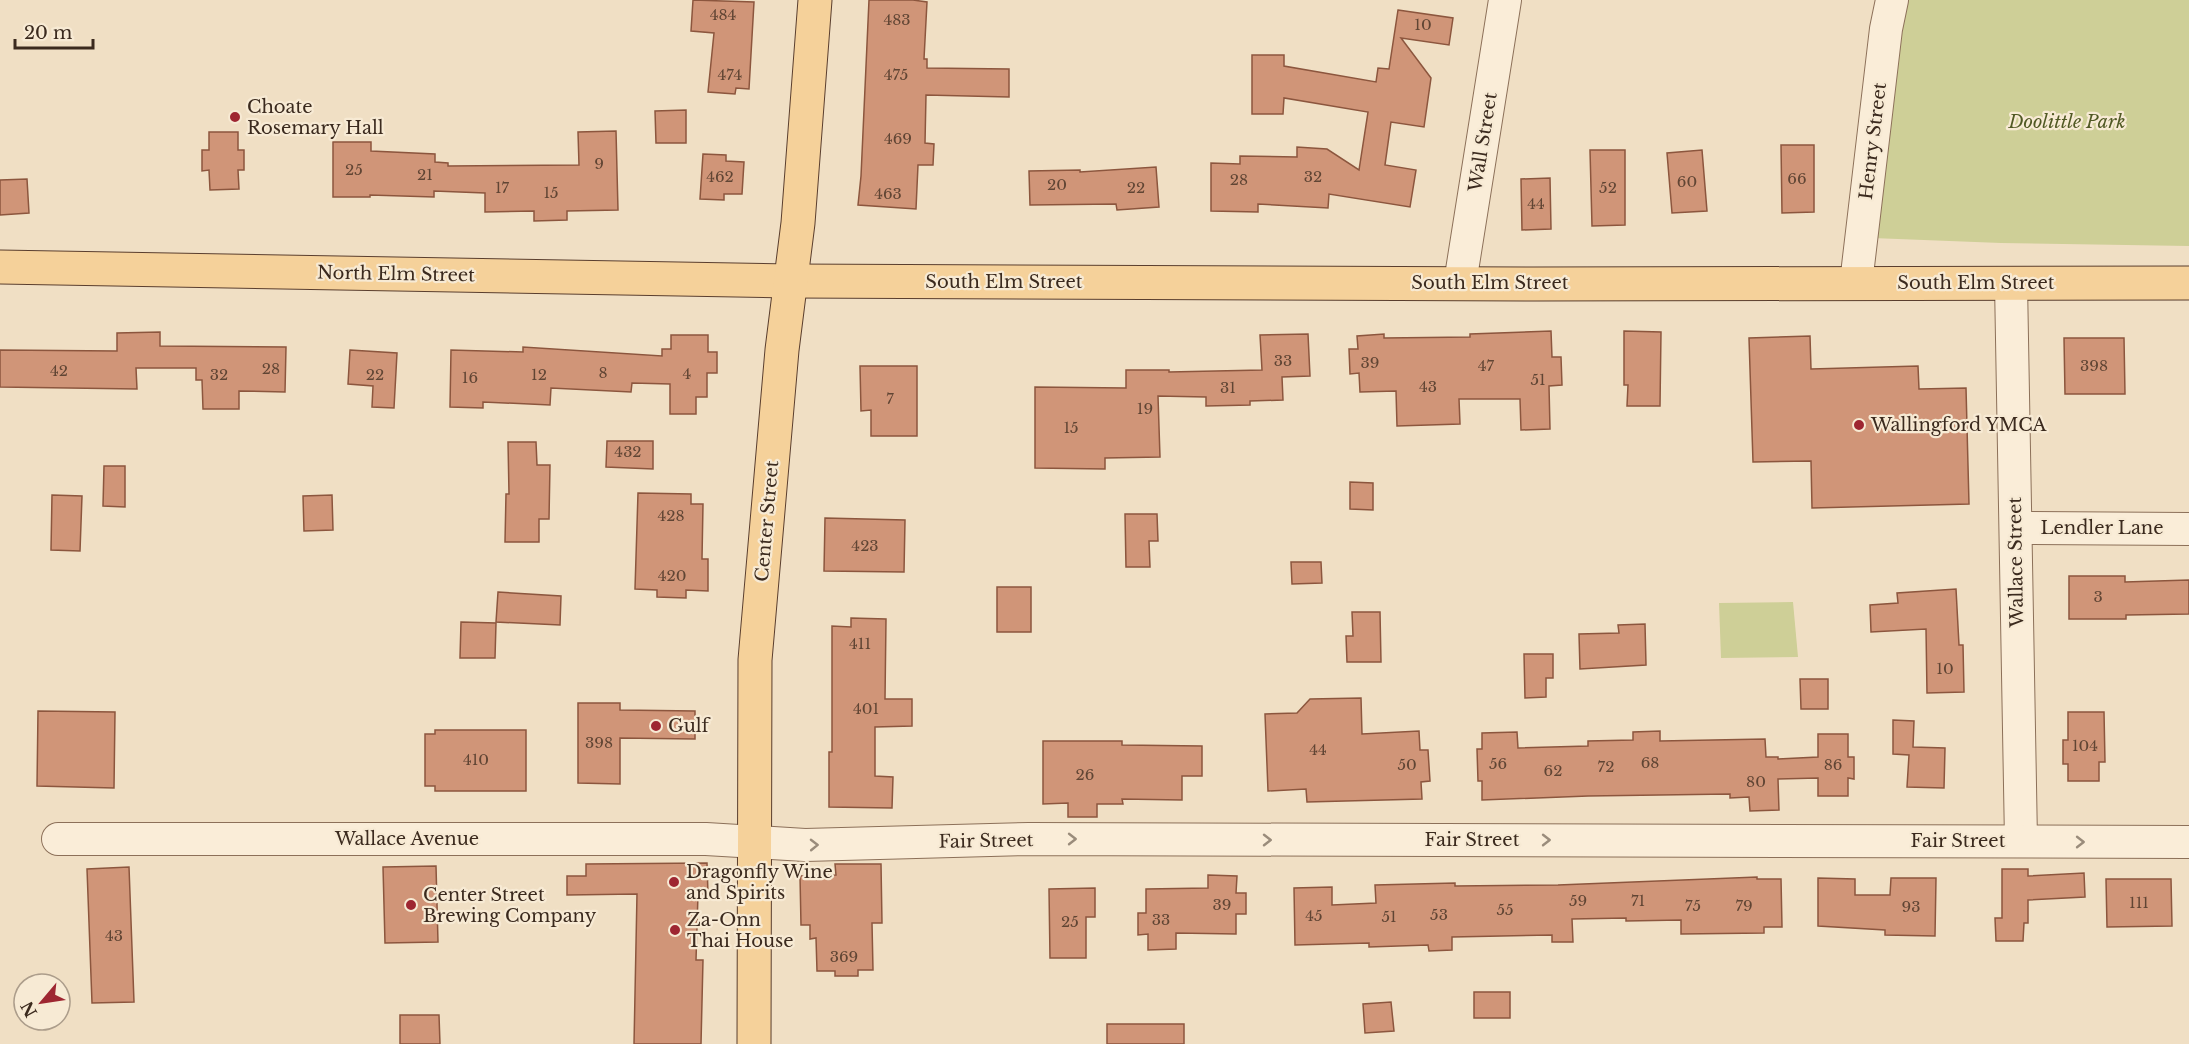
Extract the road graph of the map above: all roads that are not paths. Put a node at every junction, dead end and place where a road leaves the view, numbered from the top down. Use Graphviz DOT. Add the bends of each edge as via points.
graph roads {
  1 [pos="815,0"];
  2 [pos="1505,0"];
  3 [pos="1892,0"];
  4 [pos="0,267"];
  5 [pos="791,281"];
  6 [pos="1460,283"];
  7 [pos="1856,283"];
  8 [pos="2011,283"];
  9 [pos="2189,283"];
  10 [pos="2016,528"];
  11 [pos="2189,529"];
  12 [pos="58,839"];
  13 [pos="2021,841"];
  14 [pos="2189,842"];
  15 [pos="755,843"];
  16 [pos="754,1044"];
  1 -- 5 [label="main road, Center Street"];
  2 -- 6 [label="street, Wall Street"];
  3 -- 7 [label="street, Henry Street"];
  4 -- 5 [label="main road, North Elm Street"];
  5 -- 6 [label="main road, South Elm Street"];
  5 -- 15 [label="main road, Center Street" via="757,626"];
  6 -- 7 [label="main road, South Elm Street"];
  7 -- 8 [label="main road, South Elm Street"];
  8 -- 9 [label="main road, South Elm Street"];
  8 -- 10 [label="street, Wallace Street"];
  10 -- 11 [label="street, Lendler Lane"];
  10 -- 13 [label="street, Wallace Street"];
  12 -- 15 [label="street, Wallace Avenue" via="683,839"];
  13 -- 14 [label="street, Fair Street, one-way"];
  15 -- 13 [label="street, Fair Street, one-way" via="1029,839"];
  15 -- 16 [label="main road, Center Street"];
}
